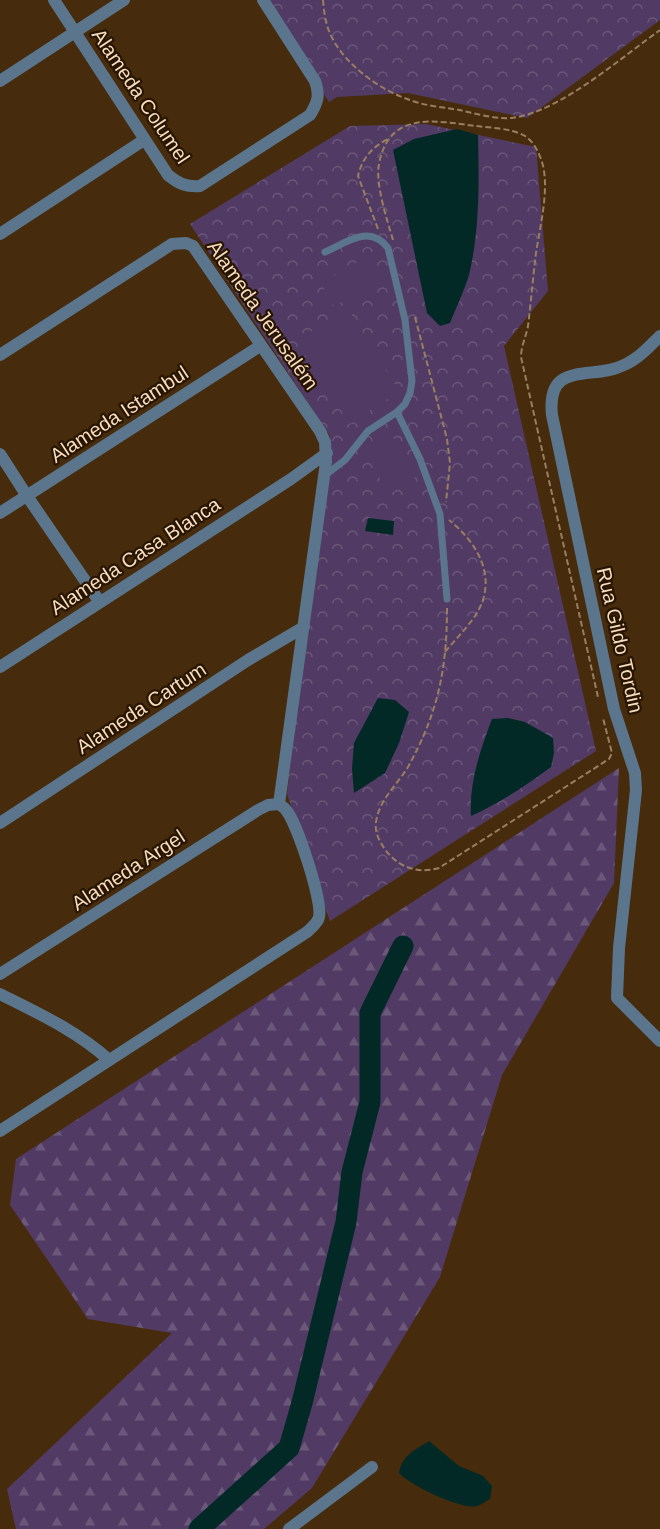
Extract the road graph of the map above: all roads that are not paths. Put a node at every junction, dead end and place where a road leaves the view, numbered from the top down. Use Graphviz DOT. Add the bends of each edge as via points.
graph roads {
  1 [pos="54,0"];
  2 [pos="124,0"];
  3 [pos="262,0"];
  4 [pos="75,33"];
  5 [pos="0,81"];
  6 [pos="144,140"];
  7 [pos="0,234"];
  8 [pos="325,252"];
  9 [pos="660,336"];
  10 [pos="260,346"];
  11 [pos="0,355"];
  12 [pos="397,412"];
  13 [pos="327,453"];
  14 [pos="0,454"];
  15 [pos="324,478"];
  16 [pos="27,496"];
  17 [pos="0,513"];
  18 [pos="447,599"];
  19 [pos="99,601"];
  20 [pos="304,627"];
  21 [pos="0,667"];
  22 [pos="279,804"];
  23 [pos="0,823"];
  24 [pos="0,974"];
  25 [pos="0,994"];
  26 [pos="660,1041"];
  27 [pos="109,1060"];
  28 [pos="0,1131"];
  29 [pos="372,1467"];
  30 [pos="289,1529"];
  1 -- 4 [label="street, Alameda Columel"];
  2 -- 4 [label="street"];
  3 -- 6 [label="street, Alameda Columel" via="315,81 319,93 310,115 200,186 188,187 168,175"];
  4 -- 5 [label="street"];
  4 -- 6 [label="street, Alameda Columel"];
  6 -- 7 [label="street"];
  8 -- 12 [label="lane" via="364,235 382,239 388,248 405,320 412,381 405,404"];
  9 -- 26 [label="street, Rua Gildo Tordin" via="622,367 576,374 563,380 550,400 614,709 635,773 617,998"];
  10 -- 11 [label="street, Alameda Jerusalém" via="193,246 186,243 172,244"];
  10 -- 13 [label="street, Alameda Jerusalém" via="320,431"];
  10 -- 16 [label="street, Alameda Istambul"];
  12 -- 15 [label="lane" via="368,431 345,460"];
  12 -- 18 [label="lane" via="440,514"];
  13 -- 15 [label="street, Alameda Jerusalém"];
  13 -- 19 [label="street, Alameda Casa Blanca"];
  14 -- 16 [label="street"];
  15 -- 20 [label="street, Alameda Jerusalém"];
  16 -- 17 [label="street, Alameda Istambul"];
  16 -- 19 [label="street"];
  19 -- 21 [label="street, Alameda Casa Blanca"];
  20 -- 22 [label="street, Alameda Jerusalém"];
  20 -- 23 [label="street, Alameda Cartum"];
  22 -- 24 [label="street, Alameda Argel" via="258,810"];
  22 -- 27 [label="street" via="295,825 303,848 320,907 319,920 308,932"];
  25 -- 27 [label="street" via="90,1042"];
  27 -- 28 [label="street"];
  29 -- 30 [label="street"];
}
